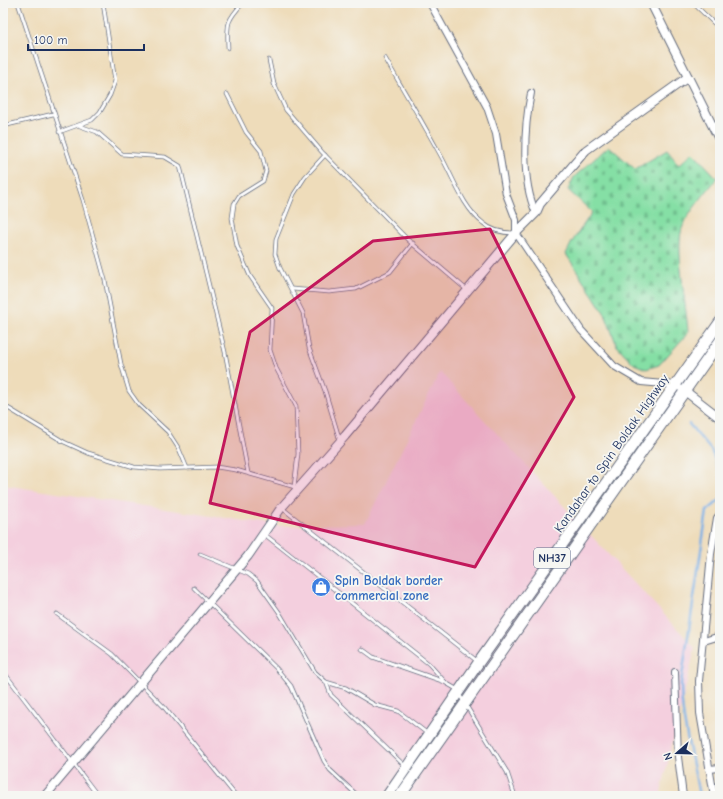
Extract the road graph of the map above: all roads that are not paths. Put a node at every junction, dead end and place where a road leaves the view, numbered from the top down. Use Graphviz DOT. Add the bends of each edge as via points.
graph roads {
  1 [pos="18,3"];
  2 [pos="103,3"];
  3 [pos="243,3"];
  4 [pos="430,3"];
  5 [pos="651,3"];
  6 [pos="693,3"];
  7 [pos="720,29"];
  8 [pos="228,48"];
  9 [pos="385,58"];
  10 [pos="269,60"];
  11 [pos="688,77"];
  12 [pos="531,93"];
  13 [pos="227,94"];
  14 [pos="53,114"];
  15 [pos="3,126"];
  16 [pos="80,126"];
  17 [pos="59,132"];
  18 [pos="720,141"];
  19 [pos="325,155"];
  20 [pos="536,213"];
  21 [pos="516,233"];
  22 [pos="413,244"];
  23 [pos="292,289"];
  24 [pos="469,291"];
  25 [pos="720,322"];
  26 [pos="720,340"];
  27 [pos="675,385"];
  28 [pos="684,391"];
  29 [pos="3,405"];
  30 [pos="720,418"];
  31 [pos="340,443"];
  32 [pos="187,468"];
  33 [pos="248,473"];
  34 [pos="296,488"];
  35 [pos="281,508"];
  36 [pos="720,514"];
  37 [pos="264,534"];
  38 [pos="200,554"];
  39 [pos="235,569"];
  40 [pos="194,588"];
  41 [pos="208,602"];
  42 [pos="57,614"];
  43 [pos="720,636"];
  44 [pos="704,641"];
  45 [pos="362,649"];
  46 [pos="479,662"];
  47 [pos="3,671"];
  48 [pos="675,672"];
  49 [pos="140,682"];
  50 [pos="326,682"];
  51 [pos="446,683"];
  52 [pos="459,692"];
  53 [pos="465,703"];
  54 [pos="430,735"];
  55 [pos="72,762"];
  56 [pos="407,768"];
  57 [pos="720,768"];
  58 [pos="709,770"];
  59 [pos="45,796"];
  60 [pos="98,796"];
  61 [pos="236,796"];
  62 [pos="358,796"];
  63 [pos="387,796"];
  64 [pos="400,796"];
  65 [pos="515,796"];
  66 [pos="683,796"];
  67 [pos="714,796"];
  1 -- 14 [label="lane"];
  2 -- 16 [label="lane" via="115,81 100,112"];
  3 -- 8 [label="lane" via="227,26"];
  4 -- 21 [label="street" via="487,107 496,134 505,189 516,220"];
  5 -- 11 [label="street"];
  6 -- 7 [label="lane"];
  9 -- 21 [label="lane" via="442,158 453,183 470,209 487,226 502,233"];
  10 -- 19 [label="lane" via="274,84 286,110"];
  11 -- 18 [label="street"];
  11 -- 20 [label="street" via="586,150 540,204"];
  12 -- 20 [label="street" via="525,137 530,200"];
  13 -- 34 [label="lane" via="246,132 261,151 266,171 263,180 236,200 232,218 237,246 250,276 272,308 270,350 276,368 296,406"];
  14 -- 15 [label="lane"];
  14 -- 17 [label="lane"];
  16 -- 17 [label="lane"];
  16 -- 33 [label="lane" via="97,132 122,154 165,158 180,166 225,352"];
  17 -- 32 [label="lane" via="105,280 129,391 139,405 168,432"];
  19 -- 22 [label="lane"];
  19 -- 23 [label="lane" via="294,194 276,239 275,254"];
  20 -- 21 [label="street"];
  21 -- 24 [label="street"];
  21 -- 27 [label="street" via="581,330 614,366 641,382"];
  22 -- 23 [label="lane" via="390,272 356,289 329,292"];
  22 -- 24 [label="lane"];
  23 -- 31 [label="lane" via="303,313 309,348"];
  24 -- 31 [label="street"];
  25 -- 27 [label="highway, Kandahar to Spin Boldak Highway / NH37"];
  26 -- 28 [label="highway, Kandahar to Spin Boldak Highway / NH37"];
  27 -- 28 [label="street"];
  27 -- 46 [label="highway, Kandahar to Spin Boldak Highway / NH37"];
  28 -- 30 [label="street"];
  28 -- 53 [label="highway, Kandahar to Spin Boldak Highway / NH37"];
  29 -- 32 [label="lane" via="64,442 88,453 134,467"];
  31 -- 34 [label="street"];
  32 -- 33 [label="lane" via="216,467"];
  33 -- 34 [label="lane"];
  34 -- 35 [label="street"];
  35 -- 37 [label="street"];
  35 -- 46 [label="lane"];
  36 -- 44 [label="street" via="711,554 703,625"];
  37 -- 39 [label="street"];
  37 -- 51 [label="lane" via="429,664"];
  38 -- 39 [label="lane"];
  39 -- 41 [label="street"];
  39 -- 50 [label="lane" via="257,581 315,672"];
  40 -- 41 [label="lane"];
  41 -- 49 [label="street"];
  41 -- 62 [label="lane" via="291,686 324,761"];
  42 -- 49 [label="lane" via="112,654"];
  43 -- 44 [label="street"];
  44 -- 58 [label="street" via="699,680 700,706"];
  45 -- 51 [label="lane" via="373,657"];
  46 -- 52 [label="highway, Kandahar to Spin Boldak Highway / NH37"];
  47 -- 55 [label="lane"];
  48 -- 66 [label="street" via="678,757"];
  49 -- 55 [label="street"];
  49 -- 61 [label="lane" via="164,707"];
  50 -- 54 [label="lane" via="346,688 375,705 398,711"];
  50 -- 56 [label="lane" via="331,695"];
  51 -- 52 [label="lane"];
  52 -- 53 [label="lane"];
  52 -- 54 [label="highway, Kandahar to Spin Boldak Highway / NH37"];
  53 -- 64 [label="highway, Kandahar to Spin Boldak Highway / NH37"];
  53 -- 65 [label="lane" via="507,772"];
  54 -- 56 [label="highway, Kandahar to Spin Boldak Highway / NH37"];
  55 -- 59 [label="street"];
  55 -- 60 [label="lane"];
  56 -- 63 [label="highway, Kandahar to Spin Boldak Highway / NH37"];
  57 -- 58 [label="street"];
  58 -- 67 [label="street"];
}
